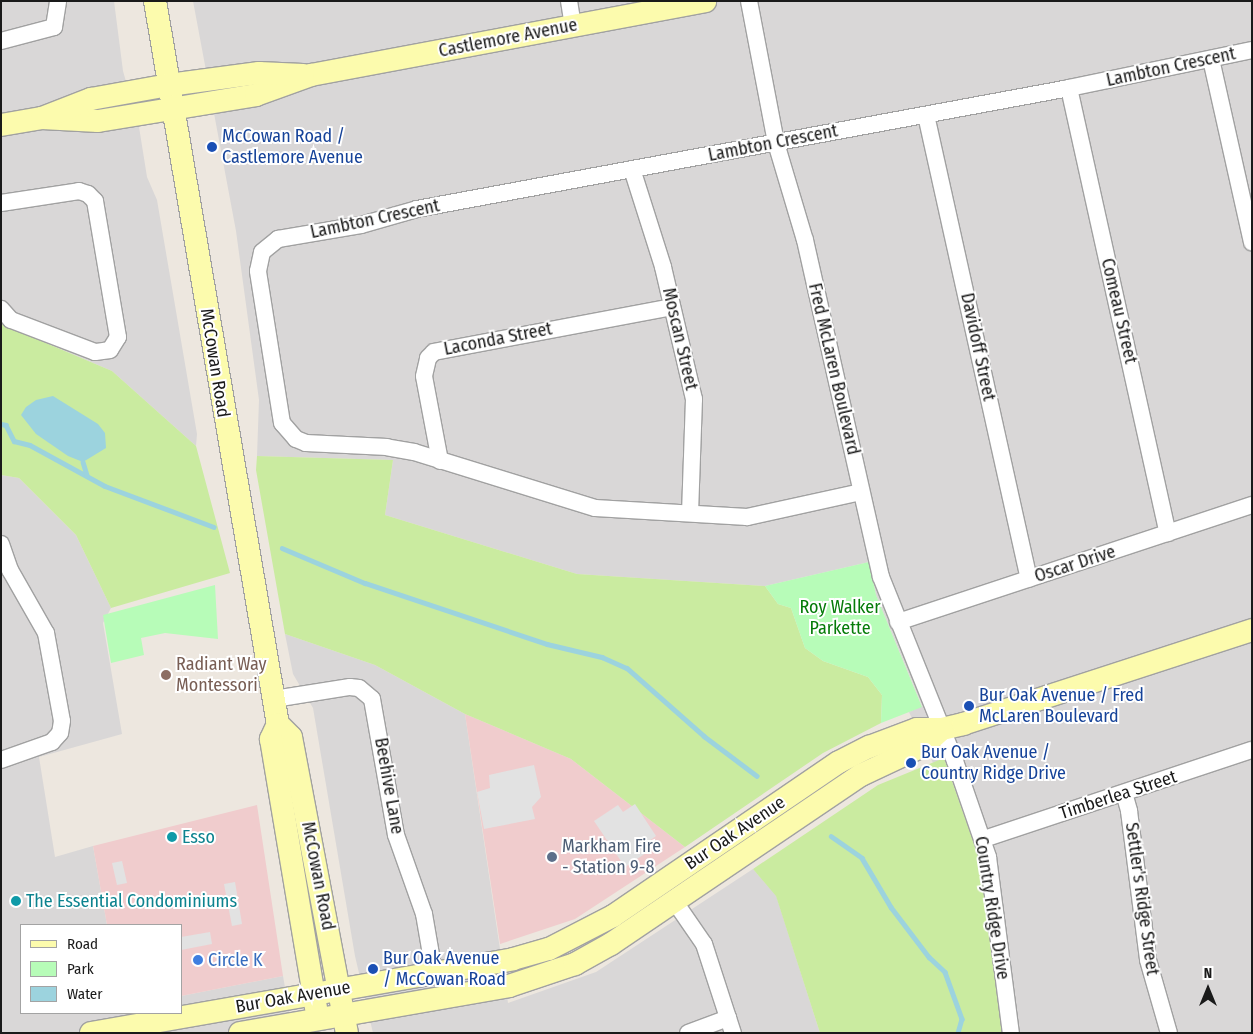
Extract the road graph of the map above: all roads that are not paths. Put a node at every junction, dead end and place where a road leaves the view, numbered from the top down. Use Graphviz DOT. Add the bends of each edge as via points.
graph roads {
  1 [pos="58,1"];
  2 [pos="155,1"];
  3 [pos="569,1"];
  4 [pos="705,1"];
  5 [pos="750,1"];
  6 [pos="573,26"];
  7 [pos="1,41"];
  8 [pos="1252,50"];
  9 [pos="1211,60"];
  10 [pos="311,75"];
  11 [pos="170,85"];
  12 [pos="1069,88"];
  13 [pos="175,109"];
  14 [pos="926,115"];
  15 [pos="42,118"];
  16 [pos="1,125"];
  17 [pos="776,143"];
  18 [pos="632,169"];
  19 [pos="1,203"];
  20 [pos="1252,242"];
  21 [pos="672,307"];
  22 [pos="1,309"];
  23 [pos="440,461"];
  24 [pos="861,492"];
  25 [pos="1252,505"];
  26 [pos="690,513"];
  27 [pos="1168,533"];
  28 [pos="1,544"];
  29 [pos="1029,579"];
  30 [pos="898,622"];
  31 [pos="1252,630"];
  32 [pos="274,700"];
  33 [pos="278,724"];
  34 [pos="942,729"];
  35 [pos="1252,750"];
  36 [pos="1,760"];
  37 [pos="1124,793"];
  38 [pos="984,839"];
  39 [pos="675,902"];
  40 [pos="434,972"];
  41 [pos="339,989"];
  42 [pos="314,994"];
  43 [pos="345,1024"];
  44 [pos="319,1026"];
  45 [pos="731,1026"];
  46 [pos="91,1033"];
  47 [pos="240,1033"];
  48 [pos="688,1033"];
  49 [pos="1011,1033"];
  50 [pos="1169,1033"];
  1 -- 7 [label="street" via="54,27"];
  2 -- 11 [label="street, McCowan Road"];
  3 -- 6 [label="street"];
  4 -- 6 [label="street, Castlemore Avenue"];
  5 -- 17 [label="street, Fred McLaren Boulevard"];
  6 -- 10 [label="street, Castlemore Avenue"];
  8 -- 9 [label="street, Lambton Crescent"];
  9 -- 12 [label="street, Lambton Crescent"];
  9 -- 20 [label="street"];
  10 -- 11 [label="street, Castlemore Avenue" via="259,73"];
  10 -- 13 [label="street, Castlemore Avenue" via="260,95"];
  11 -- 13 [label="street, McCowan Road"];
  11 -- 15 [label="street, Castlemore Avenue" via="91,99"];
  12 -- 14 [label="street, Lambton Crescent"];
  12 -- 27 [label="street, Comeau Street"];
  13 -- 15 [label="street, Castlemore Avenue" via="98,122"];
  13 -- 32 [label="street, McCowan Road" via="225,424"];
  14 -- 17 [label="street, Lambton Crescent"];
  14 -- 29 [label="street, Davidoff Street"];
  15 -- 16 [label="street, Castlemore Avenue"];
  17 -- 18 [label="street, Lambton Crescent"];
  17 -- 24 [label="street, Fred McLaren Boulevard" via="805,240"];
  18 -- 21 [label="street, Moscan Street" via="659,251"];
  18 -- 23 [label="street, Lambton Crescent" via="278,239 262,252 258,271 282,423 288,431 306,443 387,447"];
  19 -- 22 [label="street" via="79,191 95,201 118,329 116,344 102,353 86,350 11,320"];
  21 -- 23 [label="street, Laconda Street" via="434,352 428,358 424,376"];
  21 -- 26 [label="street, Moscan Street" via="694,408"];
  23 -- 26 [label="street, Lambton Crescent" via="595,508"];
  24 -- 26 [label="street, Lambton Crescent" via="755,516"];
  24 -- 30 [label="street, Fred McLaren Boulevard" via="881,577"];
  25 -- 27 [label="street, Oscar Drive"];
  27 -- 29 [label="street, Oscar Drive"];
  28 -- 36 [label="street" via="10,570 46,633 62,721 60,733 52,742"];
  29 -- 30 [label="street, Oscar Drive"];
  30 -- 34 [label="street, Fred McLaren Boulevard"];
  31 -- 34 [label="street, Bur Oak Avenue"];
  32 -- 33 [label="street, McCowan Road"];
  32 -- 40 [label="street, Beehive Lane" via="350,687 359,688 372,700 396,835 424,914"];
  33 -- 41 [label="street, McCowan Road" via="291,737"];
  33 -- 42 [label="street, McCowan Road" via="271,739"];
  34 -- 38 [label="street, Country Ridge Drive"];
  34 -- 39 [label="street, Bur Oak Avenue" via="923,746 855,779"];
  34 -- 40 [label="street, Bur Oak Avenue" via="917,729 853,754 613,916 568,941 530,955"];
  35 -- 37 [label="street, Timberlea Street"];
  37 -- 38 [label="street, Timberlea Street"];
  37 -- 50 [label="street, Settler's Ridge Street" via="1131,821 1148,960"];
  38 -- 49 [label="street, Country Ridge Drive"];
  39 -- 43 [label="street, Bur Oak Avenue" via="593,955 547,975"];
  39 -- 45 [label="street" via="704,944"];
  40 -- 41 [label="street, Bur Oak Avenue"];
  41 -- 42 [label="street, Bur Oak Avenue"];
  41 -- 43 [label="street, McCowan Road"];
  42 -- 44 [label="street, McCowan Road"];
  42 -- 46 [label="street, Bur Oak Avenue"];
  43 -- 44 [label="street, Bur Oak Avenue"];
  44 -- 47 [label="street, Bur Oak Avenue"];
  45 -- 48 [label="street"];
}
